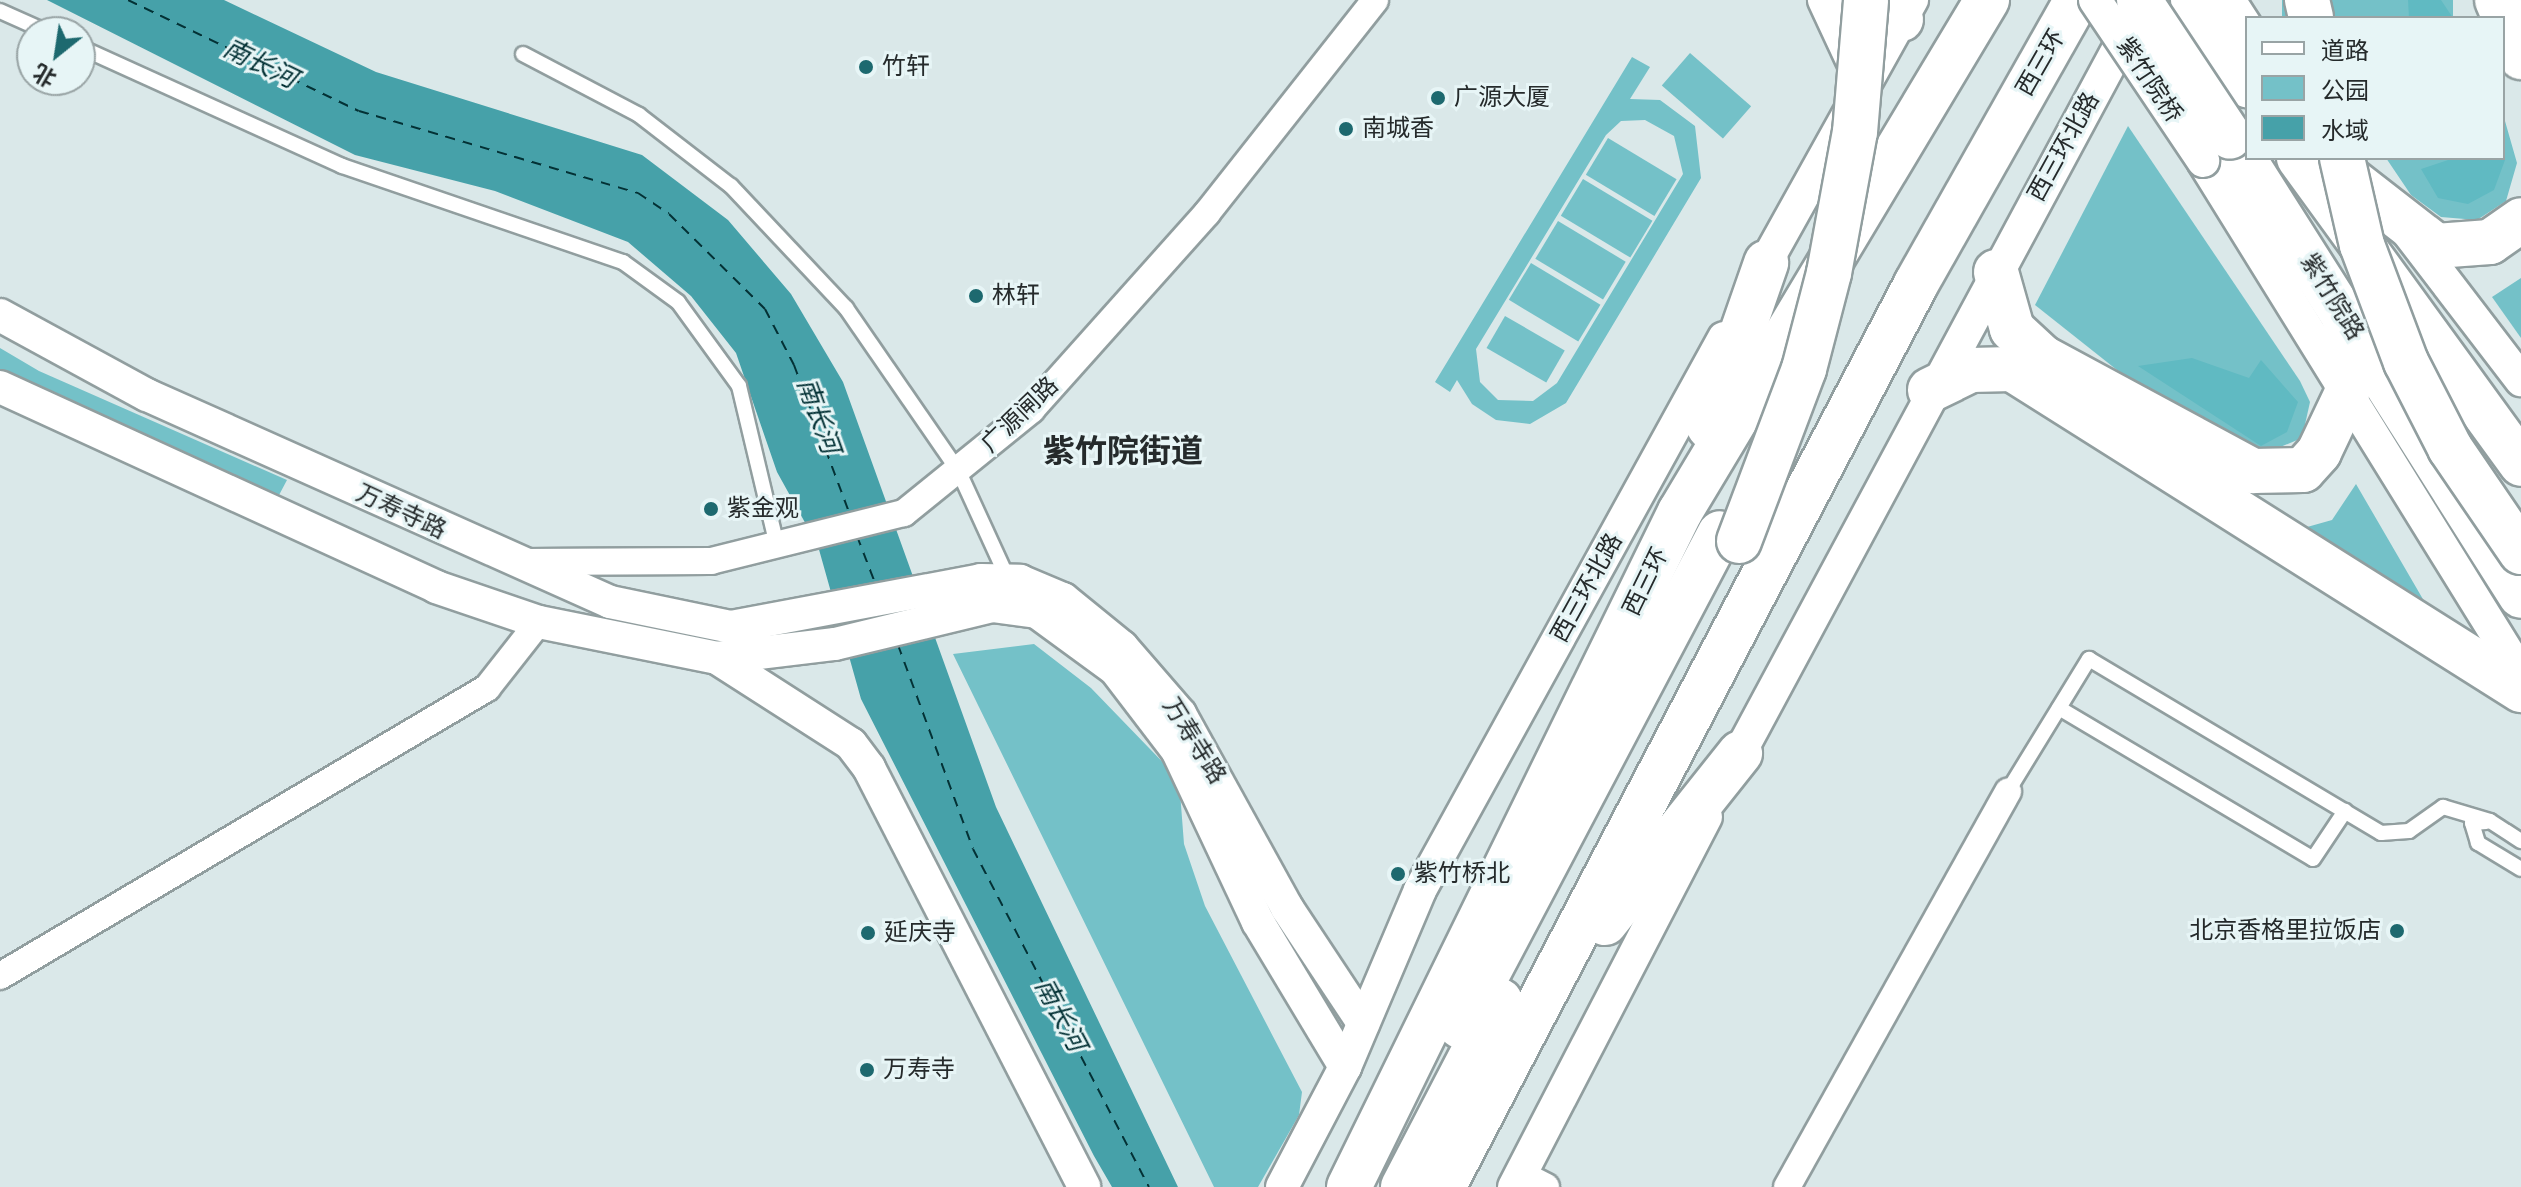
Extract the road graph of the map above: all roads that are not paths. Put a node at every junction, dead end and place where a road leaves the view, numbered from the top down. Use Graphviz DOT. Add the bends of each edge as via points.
graph roads {
  1 [pos="1375,0"];
  2 [pos="1824,0"];
  3 [pos="1843,0"];
  4 [pos="1987,0"];
  5 [pos="2077,0"];
  6 [pos="2095,0"];
  7 [pos="2142,0"];
  8 [pos="2193,0"];
  9 [pos="2229,0"];
  10 [pos="1889,5"];
  11 [pos="2505,19"];
  12 [pos="2245,25"];
  13 [pos="96,54"];
  14 [pos="523,54"];
  15 [pos="2521,57"];
  16 [pos="2245,82"];
  17 [pos="1862,86"];
  18 [pos="2217,149"];
  19 [pos="2300,160"];
  20 [pos="2326,160"];
  21 [pos="2344,160"];
  22 [pos="2346,160"];
  23 [pos="2367,160"];
  24 [pos="2521,220"];
  25 [pos="2400,223"];
  26 [pos="1766,263"];
  27 [pos="1996,272"];
  28 [pos="0,315"];
  29 [pos="2345,317"];
  30 [pos="2521,380"];
  31 [pos="0,387"];
  32 [pos="1930,390"];
  33 [pos="2347,393"];
  34 [pos="2521,464"];
  35 [pos="959,472"];
  36 [pos="1680,512"];
  37 [pos="2521,517"];
  38 [pos="1729,537"];
  39 [pos="778,544"];
  40 [pos="2521,552"];
  41 [pos="516,562"];
  42 [pos="1009,581"];
  43 [pos="2521,596"];
  44 [pos="938,603"];
  45 [pos="539,622"];
  46 [pos="717,658"];
  47 [pos="2521,674"];
  48 [pos="2521,690"];
  49 [pos="2059,708"];
  50 [pos="1740,753"];
  51 [pos="2008,791"];
  52 [pos="2345,811"];
  53 [pos="2490,821"];
  54 [pos="2521,841"];
  55 [pos="2521,869"];
  56 [pos="0,976"];
  57 [pos="1539,1006"];
  58 [pos="1363,1023"];
  59 [pos="1345,1067"];
  60 [pos="1527,1183"];
  61 [pos="1084,1187"];
  62 [pos="1282,1187"];
  63 [pos="1349,1187"];
  64 [pos="1374,1187"];
  65 [pos="1403,1187"];
  66 [pos="1443,1187"];
  67 [pos="1787,1187"];
  1 -- 35 [label="street, 广源闸路" via="1207,213 1031,410"];
  2 -- 17 [label="street"];
  3 -- 38 [label="highway" via="1829,157 1803,292"];
  4 -- 36 [label="highway, 西三环"];
  5 -- 57 [label="highway, 西三环" via="1916,284"];
  6 -- 18 [label="street, 紫竹院桥, bridge"];
  7 -- 18 [label="highway, 紫竹院路, bridge"];
  7 -- 27 [label="street, 西三环北路"];
  8 -- 16 [label="highway"];
  9 -- 12 [label="street"];
  10 -- 17 [label="street, 西三环北路"];
  10 -- 38 [label="highway, bridge" via="1855,132 1829,273 1804,369"];
  11 -- 15 [label="highway"];
  13 -- 39 [label="lane" via="342,166 623,262 678,302 739,386"];
  14 -- 35 [label="lane" via="639,115 731,186 846,308"];
  17 -- 26 [label="street, 西三环北路"];
  18 -- 29 [label="highway, 紫竹院路"];
  18 -- 33 [label="street, 紫竹院路"];
  19 -- 34 [label="highway"];
  20 -- 25 [label="highway"];
  21 -- 40 [label="highway, bridge" via="2362,245 2406,362 2450,448"];
  22 -- 25 [label="street"];
  23 -- 37 [label="highway" via="2425,355"];
  24 -- 25 [label="highway" via="2490,242 2462,249 2436,246"];
  25 -- 30 [label="street"];
  26 -- 36 [label="highway"];
  26 -- 58 [label="street, 西三环北路" via="1420,890"];
  27 -- 32 [label="street, 西三环北路"];
  27 -- 33 [label="highway" via="2012,329 2042,357 2253,471 2303,470"];
  28 -- 41 [label="street, 万寿寺路" via="147,395"];
  29 -- 33 [label="highway"];
  29 -- 43 [label="highway, 紫竹院路"];
  31 -- 45 [label="street" via="436,587"];
  32 -- 48 [label="highway" via="1971,370 2012,369"];
  32 -- 50 [label="street, 西三环北路"];
  33 -- 47 [label="street, 紫竹院路"];
  35 -- 39 [label="street, 广源闸路" via="904,513"];
  35 -- 42 [label="lane"];
  36 -- 63 [label="highway, 西三环"];
  38 -- 64 [label="highway"];
  38 -- 65 [label="highway"];
  39 -- 41 [label="street, 广源闸路" via="711,561"];
  41 -- 44 [label="street, 万寿寺路" via="610,602 731,627"];
  42 -- 44 [label="street, 万寿寺路"];
  42 -- 58 [label="street, 万寿寺路" via="1082,612 1154,678 1205,750 1287,908"];
  44 -- 46 [label="street" via="835,644"];
  44 -- 59 [label="street, 万寿寺路" via="1037,612 1115,669 1177,750 1258,922"];
  45 -- 46 [label="street"];
  45 -- 56 [label="street" via="487,688"];
  46 -- 61 [label="street" via="851,744 869,768"];
  49 -- 51 [label="lane"];
  49 -- 52 [label="lane" via="2313,859"];
  49 -- 52 [label="lane" via="2089,659"];
  50 -- 57 [label="highway"];
  50 -- 60 [label="street, 西三环北路"];
  51 -- 67 [label="street"];
  52 -- 53 [label="lane" via="2381,833 2409,831 2443,807"];
  53 -- 54 [label="lane"];
  53 -- 55 [label="lane" via="2472,823 2478,843"];
  57 -- 66 [label="highway, 西三环"];
  58 -- 59 [label="street, 西三环北路"];
  59 -- 62 [label="street, 西三环北路"];
}
